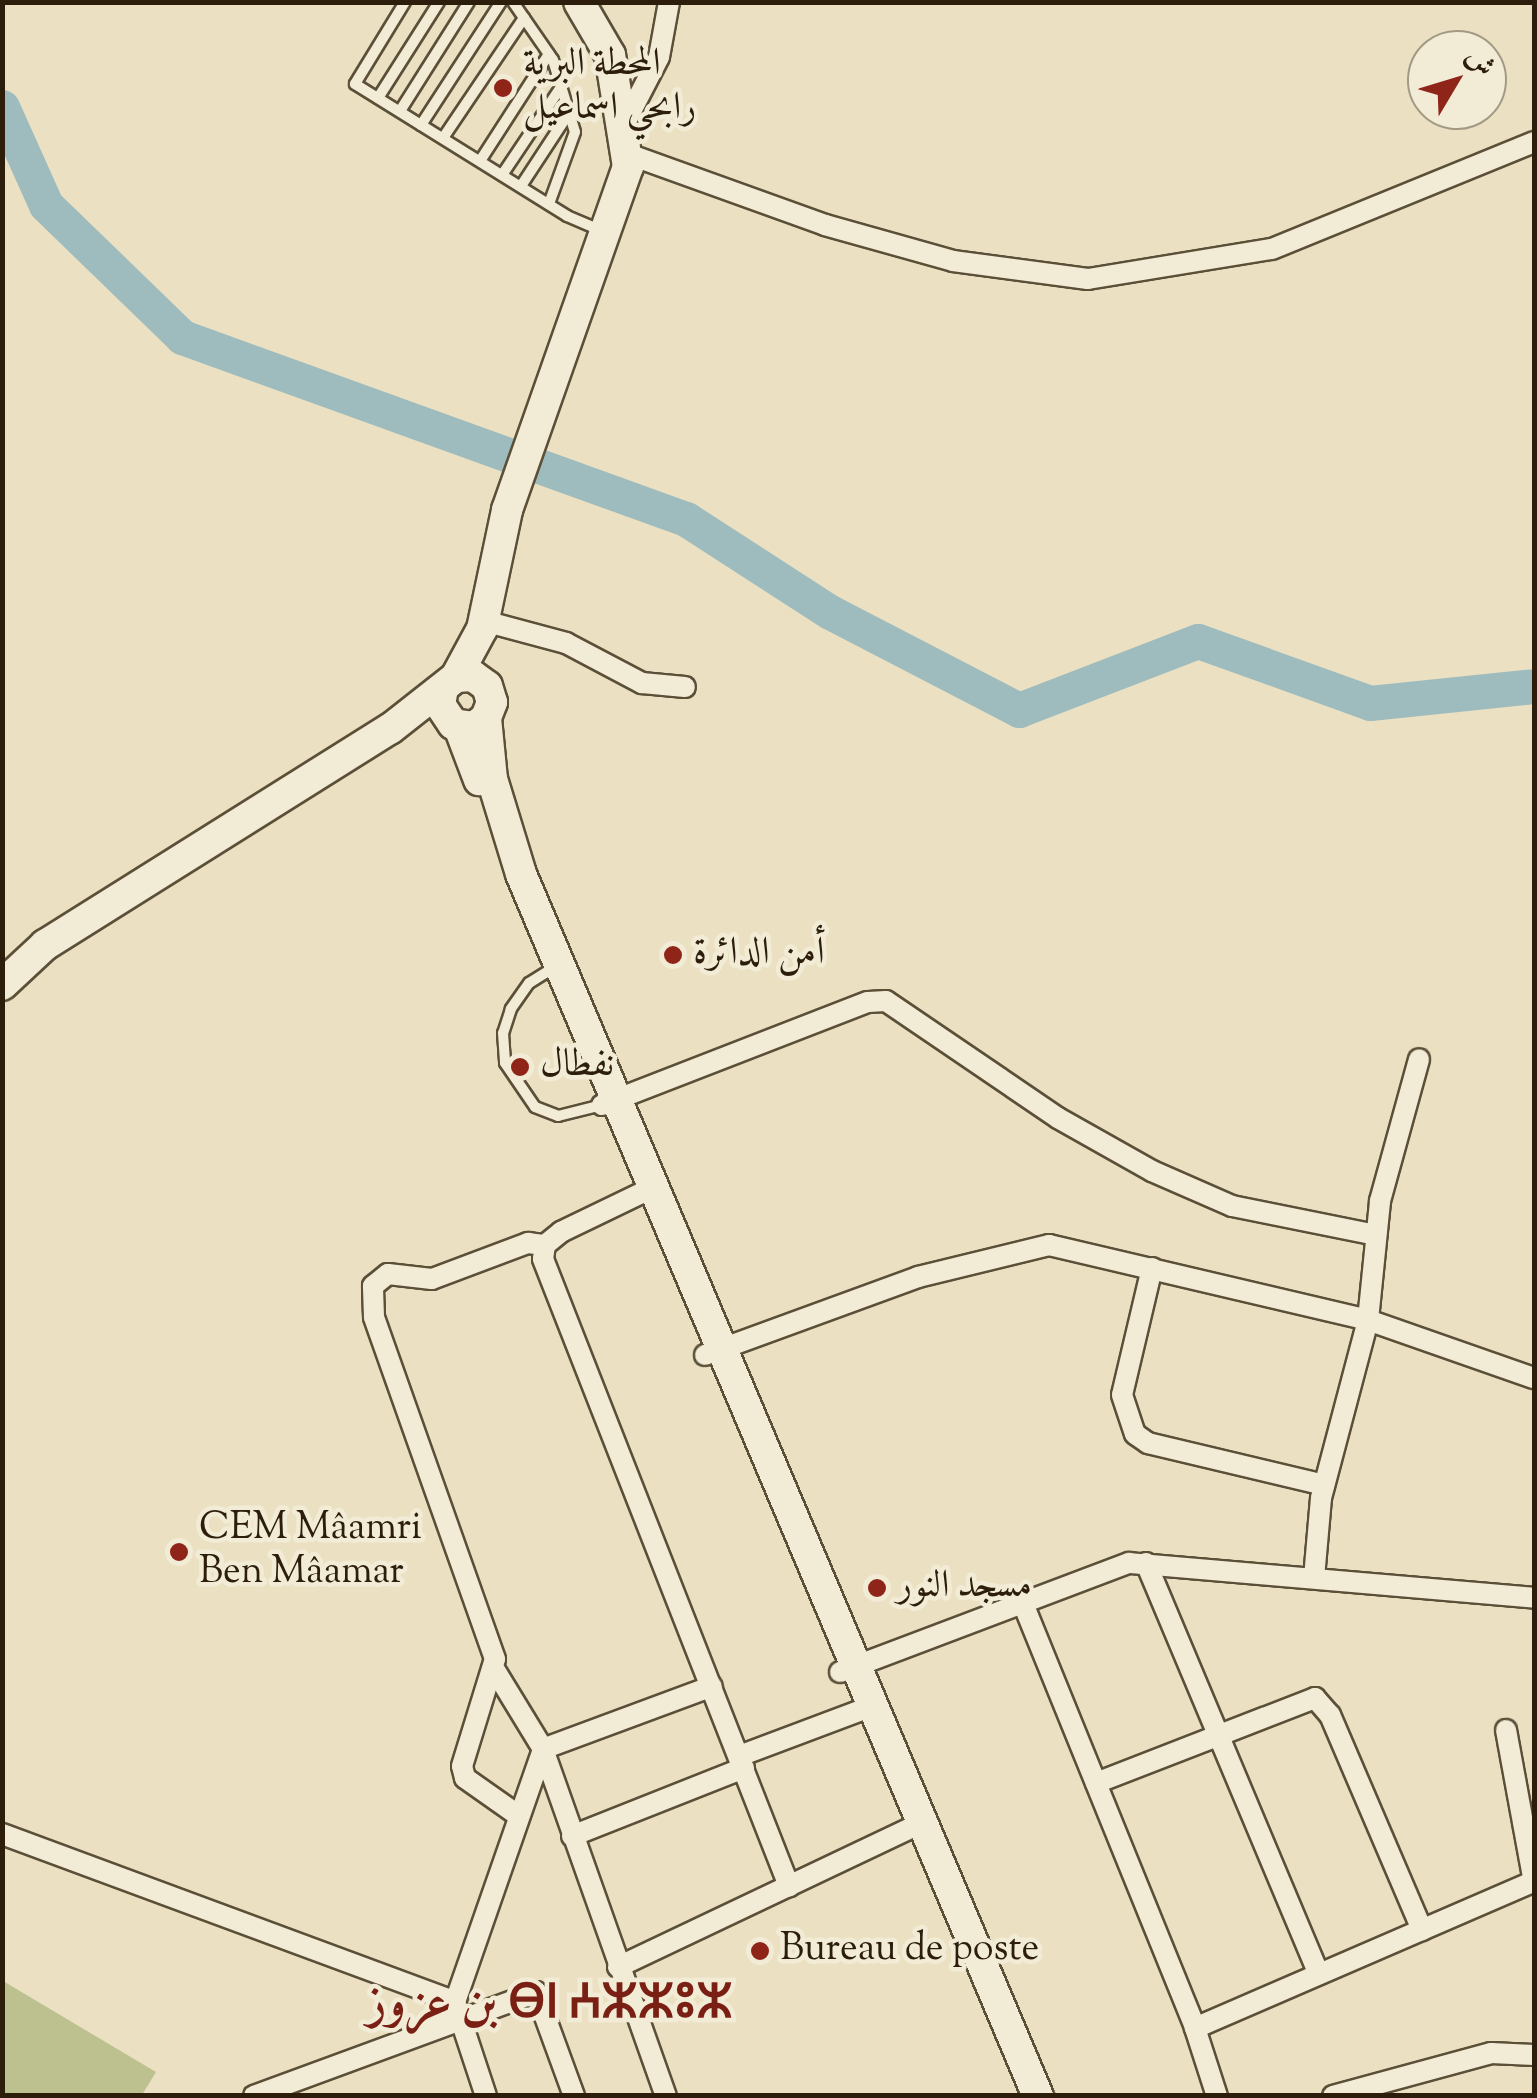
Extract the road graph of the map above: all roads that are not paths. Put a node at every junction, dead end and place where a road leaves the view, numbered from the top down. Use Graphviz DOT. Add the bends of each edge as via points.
graph roads {
  1 [pos="406,2"];
  2 [pos="439,2"];
  3 [pos="469,2"];
  4 [pos="500,2"];
  5 [pos="513,2"];
  6 [pos="579,2"];
  7 [pos="669,2"];
  8 [pos="524,18"];
  9 [pos="549,54"];
  10 [pos="561,86"];
  11 [pos="378,98"];
  12 [pos="400,111"];
  13 [pos="569,113"];
  14 [pos="625,123"];
  15 [pos="422,125"];
  16 [pos="443,138"];
  17 [pos="1534,142"];
  18 [pos="628,154"];
  19 [pos="480,161"];
  20 [pos="502,175"];
  21 [pos="520,186"];
  22 [pos="550,204"];
  23 [pos="605,232"];
  24 [pos="483,625"];
  25 [pos="449,683"];
  26 [pos="487,686"];
  27 [pos="685,687"];
  28 [pos="464,722"];
  29 [pos="390,729"];
  30 [pos="553,967"];
  31 [pos="2,985"];
  32 [pos="1418,1059"];
  33 [pos="608,1102"];
  34 [pos="646,1192"];
  35 [pos="1376,1235"];
  36 [pos="545,1245"];
  37 [pos="1152,1268"];
  38 [pos="1368,1320"];
  39 [pos="713,1352"];
  40 [pos="1534,1378"];
  41 [pos="1324,1486"];
  42 [pos="1146,1563"];
  43 [pos="1314,1578"];
  44 [pos="1534,1598"];
  45 [pos="1022,1601"];
  46 [pos="493,1667"];
  47 [pos="847,1669"];
  48 [pos="712,1686"];
  49 [pos="864,1708"];
  50 [pos="1506,1730"];
  51 [pos="1218,1736"];
  52 [pos="542,1750"];
  53 [pos="742,1762"];
  54 [pos="1096,1784"];
  55 [pos="519,1816"];
  56 [pos="915,1826"];
  57 [pos="2,1834"];
  58 [pos="572,1836"];
  59 [pos="1534,1882"];
  60 [pos="789,1886"];
  61 [pos="1422,1930"];
  62 [pos="618,1967"];
  63 [pos="1319,1974"];
  64 [pos="457,2009"];
  65 [pos="1196,2028"];
  66 [pos="1534,2056"];
  67 [pos="1381,2089"];
  68 [pos="254,2096"];
  69 [pos="486,2096"];
  70 [pos="574,2096"];
  71 [pos="666,2096"];
  72 [pos="1018,2096"];
  73 [pos="1038,2096"];
  74 [pos="1216,2096"];
  75 [pos="1333,2096"];
  1 -- 11 [label="lane" via="355,84"];
  2 -- 11 [label="lane"];
  3 -- 12 [label="lane"];
  4 -- 15 [label="lane"];
  5 -- 8 [label="lane"];
  6 -- 14 [label="main road" via="610,55"];
  7 -- 14 [label="street" via="658,57"];
  8 -- 9 [label="lane"];
  8 -- 16 [label="lane"];
  9 -- 10 [label="lane"];
  9 -- 19 [label="lane"];
  10 -- 13 [label="lane"];
  10 -- 20 [label="lane"];
  11 -- 12 [label="lane"];
  12 -- 15 [label="lane"];
  13 -- 21 [label="lane"];
  13 -- 22 [label="lane" via="575,132"];
  14 -- 18 [label="main road"];
  15 -- 16 [label="lane"];
  16 -- 19 [label="lane"];
  17 -- 18 [label="street" via="1272,249 1088,279 952,261 825,225"];
  18 -- 23 [label="main road"];
  19 -- 20 [label="lane"];
  20 -- 21 [label="lane"];
  21 -- 22 [label="lane"];
  22 -- 23 [label="lane"];
  23 -- 24 [label="main road" via="507,510"];
  24 -- 25 [label="main road"];
  24 -- 26 [label="main road"];
  24 -- 27 [label="street" via="566,643 642,683"];
  25 -- 26 [label="main road" via="473,676"];
  25 -- 28 [label="main road" via="440,705"];
  25 -- 29 [label="main road"];
  26 -- 28 [label="main road" via="492,702"];
  28 -- 29 [label="main road"];
  28 -- 30 [label="main road"];
  29 -- 31 [label="main road" via="45,945"];
  30 -- 33 [label="main road"];
  30 -- 33 [label="lane" via="511,1009 505,1063 536,1107 558,1116"];
  32 -- 35 [label="street"];
  33 -- 34 [label="main road"];
  33 -- 35 [label="street" via="868,1002 886,1001 1058,1118 1152,1171 1232,1206"];
  34 -- 36 [label="street"];
  34 -- 39 [label="main road"];
  35 -- 38 [label="street"];
  36 -- 46 [label="street" via="528,1244 432,1278 388,1274 373,1286 374,1316 490,1639"];
  36 -- 48 [label="street" via="542,1260"];
  37 -- 38 [label="street"];
  37 -- 39 [label="street" via="1049,1246 1020,1249 918,1277"];
  37 -- 41 [label="street" via="1122,1396 1135,1434"];
  38 -- 40 [label="street"];
  38 -- 41 [label="street"];
  39 -- 47 [label="main road"];
  41 -- 43 [label="street"];
  42 -- 43 [label="street"];
  42 -- 45 [label="street" via="1101,1570"];
  42 -- 51 [label="street"];
  43 -- 44 [label="street"];
  45 -- 47 [label="street"];
  45 -- 54 [label="street"];
  46 -- 52 [label="street"];
  46 -- 55 [label="street" via="462,1766 465,1778"];
  47 -- 49 [label="main road"];
  48 -- 52 [label="street"];
  48 -- 53 [label="street"];
  49 -- 53 [label="street"];
  49 -- 56 [label="main road"];
  50 -- 59 [label="street"];
  51 -- 54 [label="street"];
  51 -- 61 [label="street" via="1314,1698 1324,1703"];
  51 -- 63 [label="street"];
  52 -- 55 [label="street"];
  52 -- 58 [label="street"];
  53 -- 58 [label="street"];
  53 -- 60 [label="street"];
  54 -- 65 [label="street"];
  55 -- 64 [label="street"];
  56 -- 60 [label="street"];
  56 -- 72 [label="main road"];
  56 -- 73 [label="main road"];
  57 -- 64 [label="street"];
  58 -- 62 [label="street"];
  59 -- 61 [label="street"];
  60 -- 62 [label="street"];
  61 -- 63 [label="street"];
  62 -- 71 [label="street"];
  63 -- 65 [label="street"];
  64 -- 68 [label="street"];
  64 -- 69 [label="street"];
  64 -- 70 [label="street" via="536,1992"];
  65 -- 74 [label="street"];
  66 -- 67 [label="street" via="1491,2053"];
  67 -- 75 [label="street"];
}
